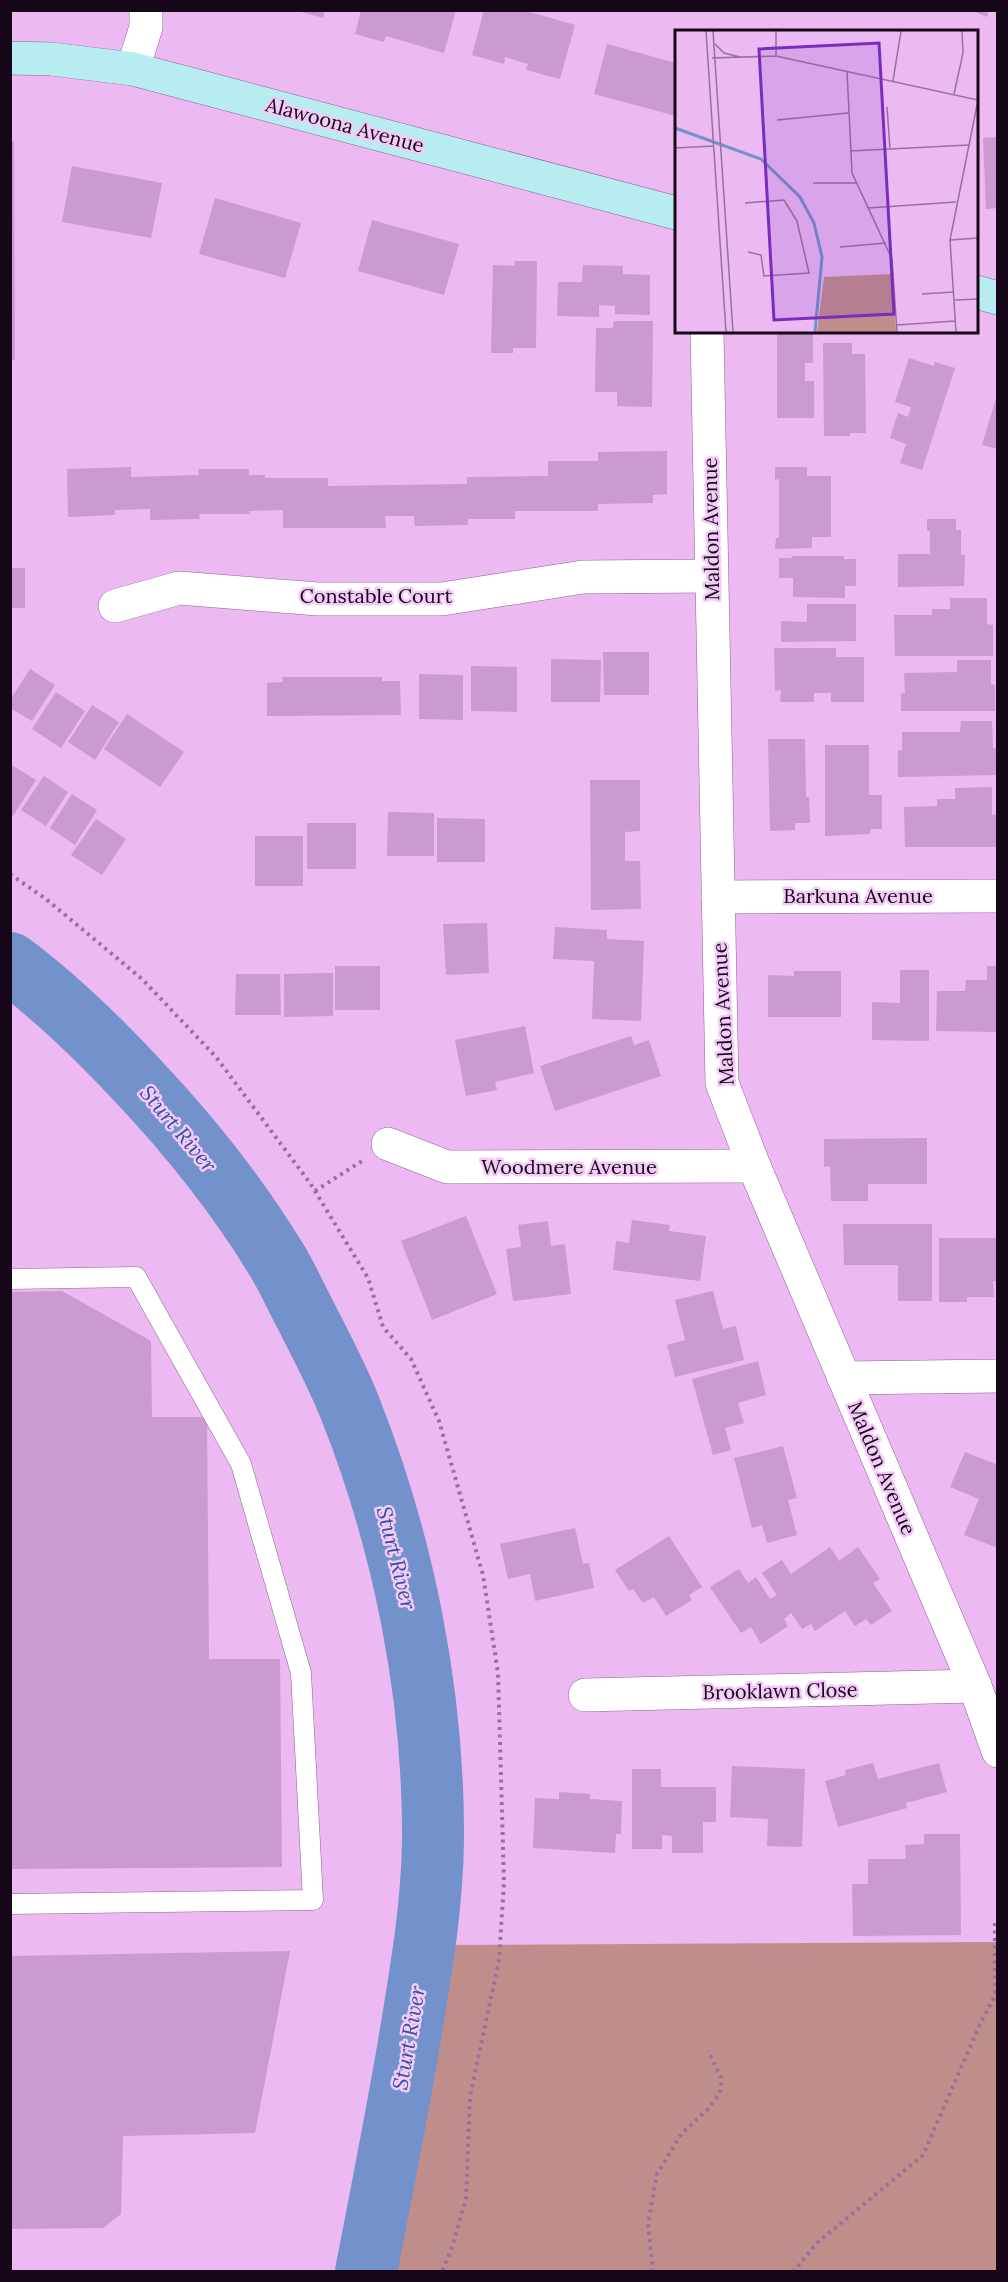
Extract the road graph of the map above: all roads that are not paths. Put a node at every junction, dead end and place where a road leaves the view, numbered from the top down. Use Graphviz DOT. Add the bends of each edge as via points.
graph roads {
  1 [pos="146,10"];
  2 [pos="10,58"];
  3 [pos="133,69"];
  4 [pos="675,213"];
  5 [pos="978,293"];
  6 [pos="998,298"];
  7 [pos="707,333"];
  8 [pos="711,576"];
  9 [pos="115,606"];
  10 [pos="998,896"];
  11 [pos="718,897"];
  12 [pos="388,1144"];
  13 [pos="754,1166"];
  14 [pos="10,1279"];
  15 [pos="998,1376"];
  16 [pos="844,1378"];
  17 [pos="975,1686"];
  18 [pos="585,1695"];
  19 [pos="998,1751"];
  20 [pos="10,1904"];
  1 -- 3 [label="street" via="146,27"];
  2 -- 3 [label="street, Alawoona Avenue"];
  3 -- 4 [label="street, Alawoona Avenue"];
  5 -- 6 [label="street"];
  7 -- 8 [label="street, Maldon Avenue"];
  8 -- 9 [label="street, Constable Court" via="583,577 442,599 318,599 179,588"];
  8 -- 11 [label="street, Maldon Avenue"];
  10 -- 11 [label="street, Barkuna Avenue"];
  11 -- 13 [label="street, Maldon Avenue" via="722,1083"];
  12 -- 13 [label="street, Woodmere Avenue" via="447,1167"];
  13 -- 16 [label="street, Maldon Avenue"];
  14 -- 20 [label="lane" via="136,1277 241,1464 300,1673 313,1900"];
  15 -- 16 [label="street"];
  16 -- 17 [label="street, Maldon Avenue"];
  17 -- 18 [label="street, Brooklawn Close"];
  17 -- 19 [label="street, Maldon Avenue"];
}
